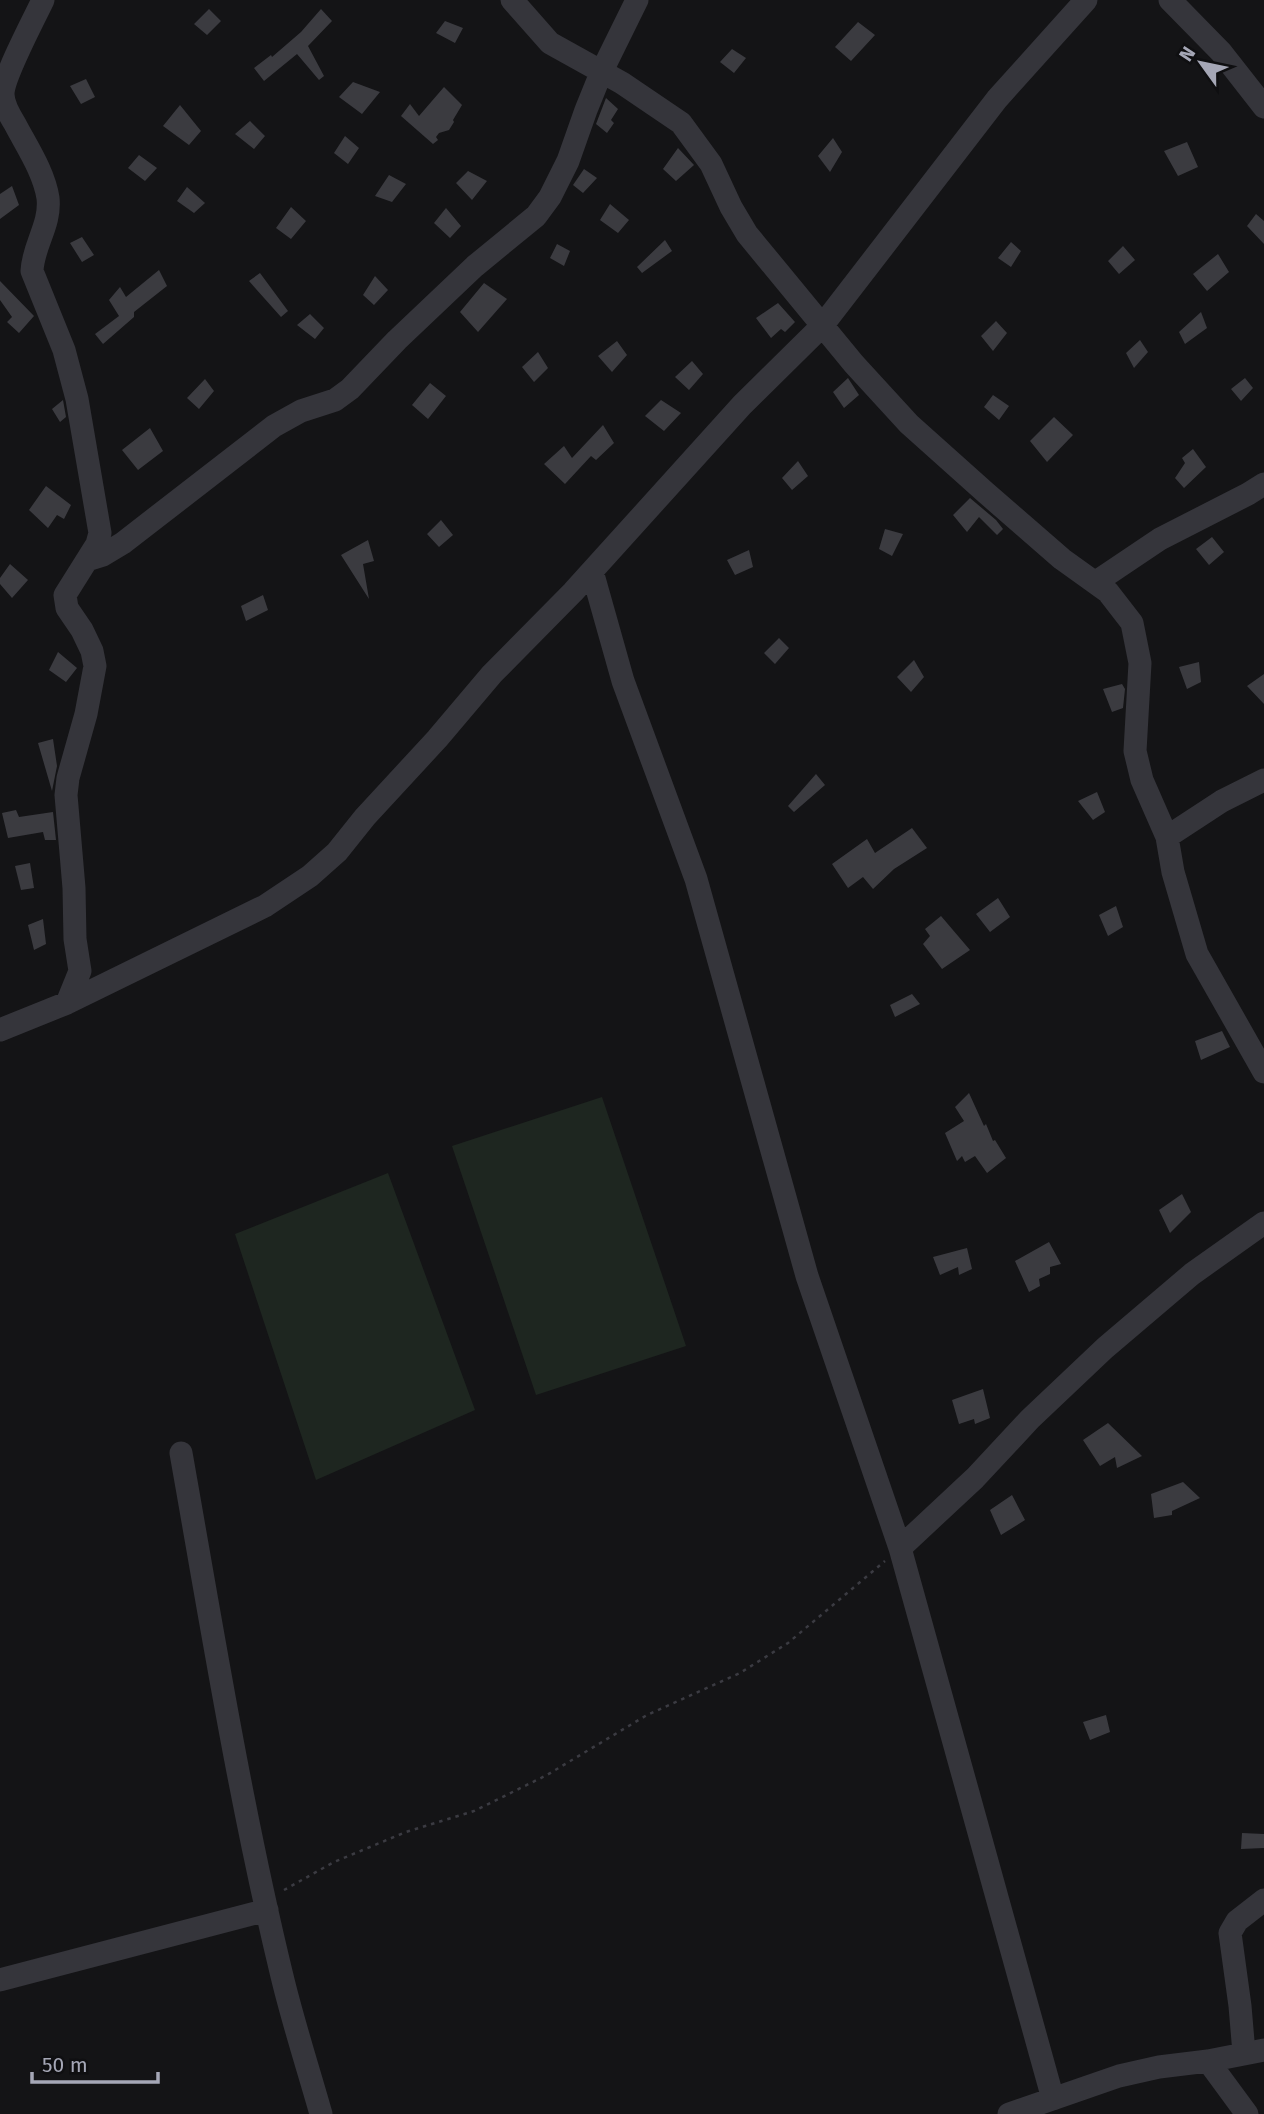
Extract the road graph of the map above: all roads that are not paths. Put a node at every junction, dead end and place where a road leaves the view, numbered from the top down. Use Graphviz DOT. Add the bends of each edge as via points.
graph roads {
  1 [pos="43,0"];
  2 [pos="512,0"];
  3 [pos="637,0"];
  4 [pos="1086,0"];
  5 [pos="1170,0"];
  6 [pos="601,73"];
  7 [pos="1264,107"];
  8 [pos="822,326"];
  9 [pos="1264,484"];
  10 [pos="87,560"];
  11 [pos="592,571"];
  12 [pos="1096,582"];
  13 [pos="1264,780"];
  14 [pos="1167,837"];
  15 [pos="67,1003"];
  16 [pos="0,1030"];
  17 [pos="1264,1072"];
  18 [pos="1264,1223"];
  19 [pos="181,1453"];
  20 [pos="900,1548"];
  21 [pos="1264,1900"];
  22 [pos="266,1904"];
  23 [pos="0,1980"];
  24 [pos="1254,2051"];
  25 [pos="1208,2061"];
  26 [pos="1053,2099"];
  27 [pos="319,2114"];
  28 [pos="1009,2114"];
  29 [pos="1247,2114"];
  1 -- 10 [label="street" via="3,95 47,196 48,215 32,271 64,351 77,399 100,533"];
  2 -- 6 [label="street" via="550,43"];
  3 -- 6 [label="street"];
  4 -- 8 [label="street" via="998,99"];
  5 -- 7 [label="street" via="1221,52"];
  6 -- 8 [label="street" via="681,123 711,164 747,234"];
  6 -- 10 [label="street" via="568,161 536,216 474,266 350,389 274,426 122,543"];
  8 -- 11 [label="street" via="742,405"];
  8 -- 12 [label="street" via="909,424 1062,559"];
  9 -- 12 [label="street" via="1160,540"];
  10 -- 15 [label="street" via="65,595 67,608 92,651 94,666 66,795 80,971"];
  11 -- 15 [label="street" via="492,674 337,852 310,876 265,906"];
  11 -- 20 [label="street" via="624,681 696,879 807,1276"];
  12 -- 14 [label="street" via="1132,624 1140,663 1135,751 1142,780"];
  13 -- 14 [label="street"];
  14 -- 17 [label="street" via="1197,954"];
  15 -- 16 [label="street"];
  18 -- 20 [label="street" via="1192,1274 1105,1348"];
  19 -- 22 [label="street"];
  20 -- 26 [label="street"];
  21 -- 24 [label="street" via="1237,1921 1230,1933 1240,2006"];
  22 -- 23 [label="street"];
  22 -- 27 [label="street"];
  24 -- 25 [label="street"];
  25 -- 26 [label="street" via="1119,2076"];
  25 -- 29 [label="street"];
  26 -- 28 [label="street"];
}
